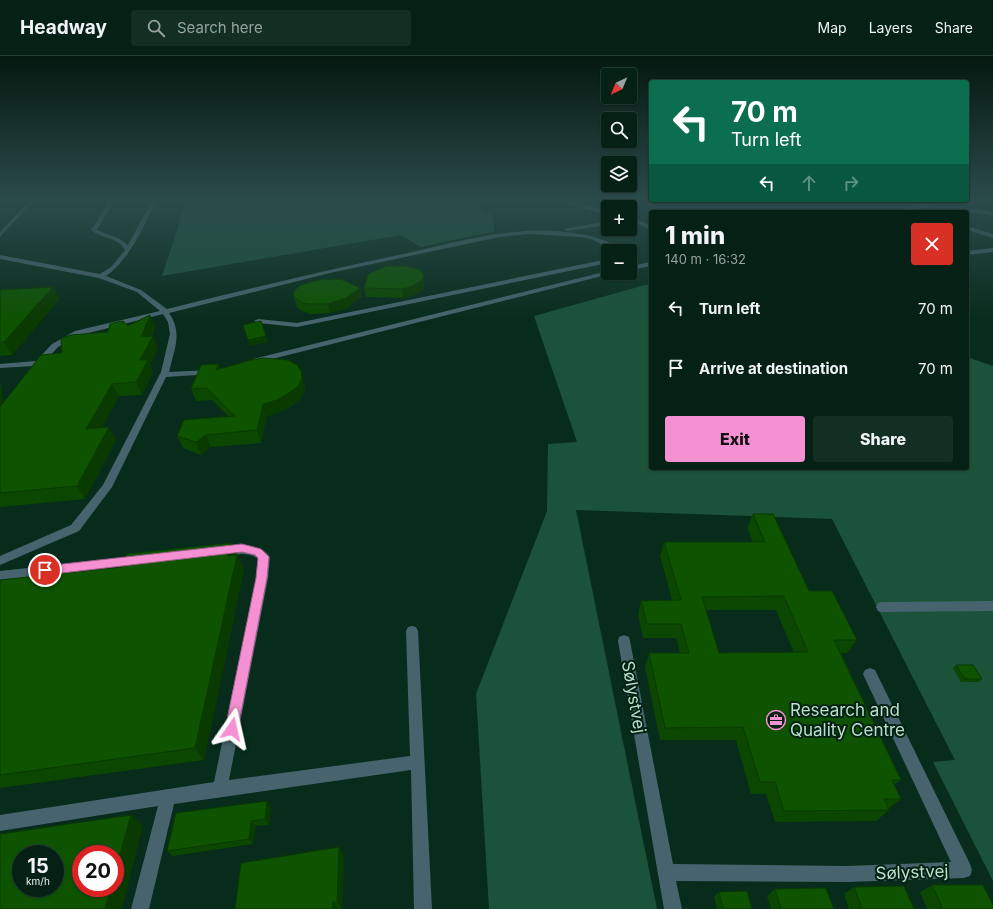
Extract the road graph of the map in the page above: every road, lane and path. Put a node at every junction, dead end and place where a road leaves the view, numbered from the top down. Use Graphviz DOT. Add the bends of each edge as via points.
graph roads {
  1 [pos="119,240"];
  2 [pos="134,240"];
  3 [pos="476,240"];
  4 [pos="128,250"];
  5 [pos="993,250"];
  6 [pos="969,253"];
  7 [pos="0,257"];
  8 [pos="601,262"];
  9 [pos="649,264"];
  10 [pos="637,267"];
  11 [pos="601,275"];
  12 [pos="101,276"];
  13 [pos="165,312"];
  14 [pos="258,321"];
  15 [pos="251,362"];
  16 [pos="0,366"];
  17 [pos="220,372"];
  18 [pos="163,375"];
  19 [pos="211,552"];
  20 [pos="148,559"];
  21 [pos="0,560"];
  22 [pos="0,576"];
  23 [pos="882,606"];
  24 [pos="993,606"];
  25 [pos="412,631"];
  26 [pos="624,641"];
  27 [pos="870,674"];
  28 [pos="418,762"];
  29 [pos="220,789"];
  30 [pos="168,797"];
  31 [pos="0,823"];
  32 [pos="666,872"];
  33 [pos="140,909"];
  34 [pos="423,909"];
  35 [pos="673,909"];
  1 -- 4 [label="street" via="126,244"];
  2 -- 4 [label="street"];
  3 -- 13 [label="street" via="330,271"];
  4 -- 12 [label="street" via="113,268"];
  5 -- 6 [label="street"];
  7 -- 12 [label="street"];
  8 -- 14 [label="street" via="297,325"];
  9 -- 10 [label="street"];
  11 -- 15 [label="street"];
  12 -- 13 [label="street" via="139,291"];
  13 -- 16 [label="street" via="63,339 50,348 36,366"];
  13 -- 18 [label="street" via="172,322 174,334"];
  17 -- 18 [label="street"];
  18 -- 21 [label="street" via="107,487 75,528"];
  19 -- 29 [label="street" via="242,548 258,551 264,557"];
  20 -- 22 [label="street"];
  23 -- 24 [label="street"];
  25 -- 28 [label="street"];
  26 -- 32 [label="street, Sølystvej"];
  27 -- 32 [label="street, Sølystvej" via="964,870 847,874"];
  28 -- 29 [label="street"];
  28 -- 34 [label="street"];
  29 -- 30 [label="street"];
  30 -- 31 [label="street"];
  30 -- 33 [label="street"];
  32 -- 35 [label="street, Sølystvej"];
}
